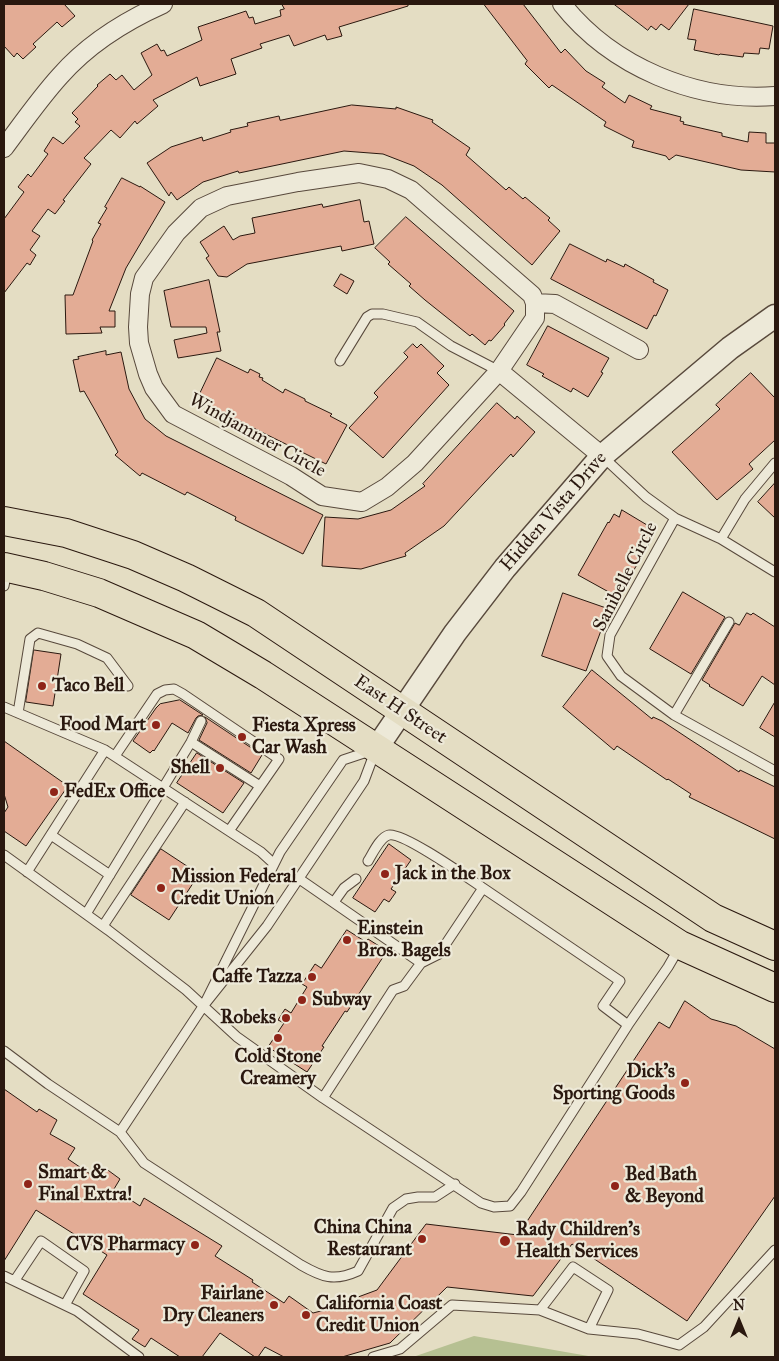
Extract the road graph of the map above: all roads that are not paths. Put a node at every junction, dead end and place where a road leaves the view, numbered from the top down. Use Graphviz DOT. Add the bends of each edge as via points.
graph roads {
  1 [pos="163,4"];
  2 [pos="562,4"];
  3 [pos="775,96"];
  4 [pos="4,148"];
  5 [pos="535,303"];
  6 [pos="775,316"];
  7 [pos="639,350"];
  8 [pos="340,361"];
  9 [pos="499,372"];
  10 [pos="602,456"];
  11 [pos="775,463"];
  12 [pos="675,518"];
  13 [pos="4,521"];
  14 [pos="721,539"];
  15 [pos="775,572"];
  16 [pos="5,574"];
  17 [pos="729,622"];
  18 [pos="128,686"];
  19 [pos="4,707"];
  20 [pos="401,710"];
  21 [pos="18,713"];
  22 [pos="674,715"];
  23 [pos="201,721"];
  24 [pos="191,742"];
  25 [pos="376,749"];
  26 [pos="105,750"];
  27 [pos="115,756"];
  28 [pos="775,771"];
  29 [pos="260,786"];
  30 [pos="162,787"];
  31 [pos="185,802"];
  32 [pos="229,831"];
  33 [pos="51,835"];
  34 [pos="4,855"];
  35 [pos="368,861"];
  36 [pos="273,863"];
  37 [pos="27,872"];
  38 [pos="110,875"];
  39 [pos="298,878"];
  40 [pos="356,878"];
  41 [pos="483,888"];
  42 [pos="334,902"];
  43 [pos="86,914"];
  44 [pos="103,926"];
  45 [pos="680,945"];
  46 [pos="775,946"];
  47 [pos="421,963"];
  48 [pos="775,988"];
  49 [pos="204,1005"];
  50 [pos="628,1025"];
  51 [pos="4,1051"];
  52 [pos="323,1098"];
  53 [pos="120,1132"];
  54 [pos="455,1184"];
  55 [pos="775,1250"];
  56 [pos="4,1276"];
  57 [pos="15,1280"];
  58 [pos="65,1305"];
  59 [pos="540,1310"];
  60 [pos="589,1329"];
  61 [pos="139,1357"];
  62 [pos="373,1357"];
  1 -- 4 [label="street" via="124,24 80,56 60,76"];
  2 -- 3 [label="street" via="597,39 654,74 718,94"];
  5 -- 7 [label="street" via="555,304"];
  5 -- 9 [label="street, Windjammer Circle" via="535,318"];
  5 -- 9 [label="street, Windjammer Circle" via="532,295 411,190 388,179 359,173 227,196 201,208 176,233 144,278 140,294 138,327 142,358 154,388 173,414 291,476 322,496 362,502 387,487 415,463"];
  6 -- 10 [label="street, Hidden Vista Drive" via="730,348"];
  8 -- 9 [label="lane" via="367,317 383,314 417,322 451,346"];
  9 -- 10 [label="street"];
  10 -- 12 [label="lane, Sanibelle Circle" via="646,497"];
  10 -- 20 [label="street, Hidden Vista Drive" via="505,568"];
  11 -- 14 [label="lane" via="745,499"];
  12 -- 14 [label="lane, Sanibelle Circle"];
  12 -- 22 [label="lane, Sanibelle Circle" via="610,636 607,656 621,676"];
  13 -- 20 [label="main road, East H Street" via="66,533 133,555 186,578 256,613"];
  14 -- 15 [label="lane, Sanibelle Circle"];
  16 -- 25 [label="main road" via="44,576 99,593 196,635"];
  17 -- 22 [label="lane"];
  18 -- 21 [label="lane" via="107,658 77,644 38,633 30,639"];
  19 -- 21 [label="lane"];
  20 -- 25 [label="street, Hidden Vista Drive"];
  20 -- 46 [label="main road, East H Street" via="713,918"];
  21 -- 26 [label="lane"];
  22 -- 28 [label="lane, Sanibelle Circle"];
  23 -- 24 [label="lane"];
  24 -- 29 [label="lane"];
  24 -- 30 [label="lane"];
  25 -- 36 [label="lane" via="343,760"];
  25 -- 39 [label="lane" via="364,781"];
  25 -- 45 [label="main road"];
  26 -- 27 [label="lane"];
  26 -- 33 [label="lane"];
  27 -- 29 [label="lane" via="157,694 174,689 279,759"];
  27 -- 30 [label="lane"];
  29 -- 32 [label="lane"];
  30 -- 31 [label="lane"];
  30 -- 38 [label="lane"];
  31 -- 32 [label="lane"];
  31 -- 44 [label="lane"];
  32 -- 36 [label="lane"];
  33 -- 37 [label="lane"];
  33 -- 38 [label="lane"];
  34 -- 37 [label="lane"];
  35 -- 41 [label="lane" via="382,839 396,835"];
  36 -- 49 [label="lane"];
  37 -- 43 [label="lane"];
  38 -- 43 [label="lane"];
  39 -- 42 [label="lane"];
  39 -- 49 [label="lane" via="266,926"];
  40 -- 42 [label="lane"];
  41 -- 47 [label="lane" via="439,954"];
  41 -- 50 [label="lane" via="620,980 603,1006"];
  42 -- 47 [label="lane"];
  43 -- 44 [label="lane"];
  44 -- 49 [label="lane"];
  45 -- 48 [label="main road"];
  45 -- 50 [label="lane"];
  47 -- 52 [label="lane" via="404,986 393,990"];
  49 -- 52 [label="lane" via="237,1037"];
  49 -- 53 [label="lane"];
  50 -- 54 [label="lane" via="510,1206 494,1207 481,1202"];
  51 -- 53 [label="lane"];
  52 -- 54 [label="lane"];
  53 -- 54 [label="lane" via="144,1163 301,1265 334,1278 358,1271 393,1208 406,1199 435,1197"];
  55 -- 60 [label="lane" via="704,1327 679,1345 638,1334"];
  56 -- 57 [label="lane"];
  57 -- 58 [label="lane"];
  57 -- 58 [label="lane" via="41,1241 84,1271"];
  58 -- 61 [label="lane"];
  59 -- 60 [label="lane"];
  59 -- 60 [label="lane" via="573,1267 608,1290"];
  59 -- 62 [label="lane" via="452,1305 400,1349"];
}
